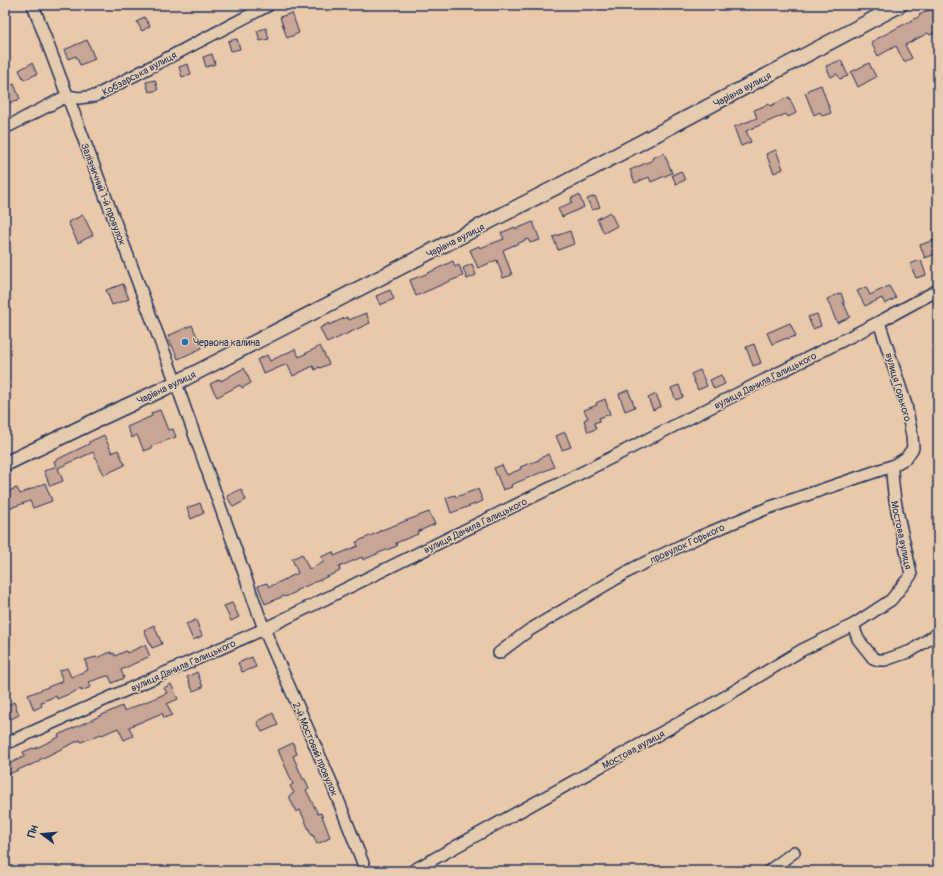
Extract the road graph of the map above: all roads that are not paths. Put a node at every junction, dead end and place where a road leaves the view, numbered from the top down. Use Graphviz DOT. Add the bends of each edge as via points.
graph roads {
  1 [pos="33,5"];
  2 [pos="269,5"];
  3 [pos="900,5"];
  4 [pos="67,96"];
  5 [pos="5,128"];
  6 [pos="938,290"];
  7 [pos="879,322"];
  8 [pos="176,383"];
  9 [pos="5,464"];
  10 [pos="892,466"];
  11 [pos="853,625"];
  12 [pos="264,629"];
  13 [pos="938,633"];
  14 [pos="498,653"];
  15 [pos="5,744"];
  16 [pos="794,852"];
  17 [pos="366,871"];
  18 [pos="412,871"];
  19 [pos="769,871"];
  1 -- 4 [label="street, Залізничний 1-й провулок"];
  2 -- 4 [label="street, Кобзарська вулиця" via="95,96"];
  3 -- 8 [label="street, Чарівна вулиця" via="566,182"];
  4 -- 5 [label="street"];
  4 -- 8 [label="street, Залізничний 1-й провулок"];
  6 -- 7 [label="street, вулиця Данила Галицького"];
  7 -- 10 [label="street, вулиця Горького" via="906,405 912,436 912,448 906,458"];
  7 -- 12 [label="street, вулиця Данила Галицького" via="587,470"];
  8 -- 9 [label="street, Чарівна вулиця"];
  8 -- 12 [label="street, Залізничний 1-й провулок"];
  10 -- 11 [label="street, Мостова вулиця" via="895,504 910,575 891,600"];
  10 -- 14 [label="street, провулок Горького" via="768,508 692,540 634,568 528,631"];
  11 -- 13 [label="street" via="858,639 873,658 878,660 911,651"];
  11 -- 18 [label="street, Мостова вулиця" via="802,650 714,704"];
  12 -- 15 [label="street, вулиця Данила Галицького"];
  12 -- 17 [label="street, 2-й Мостовий провулок" via="332,784"];
  16 -- 19 [label="street"];
}
